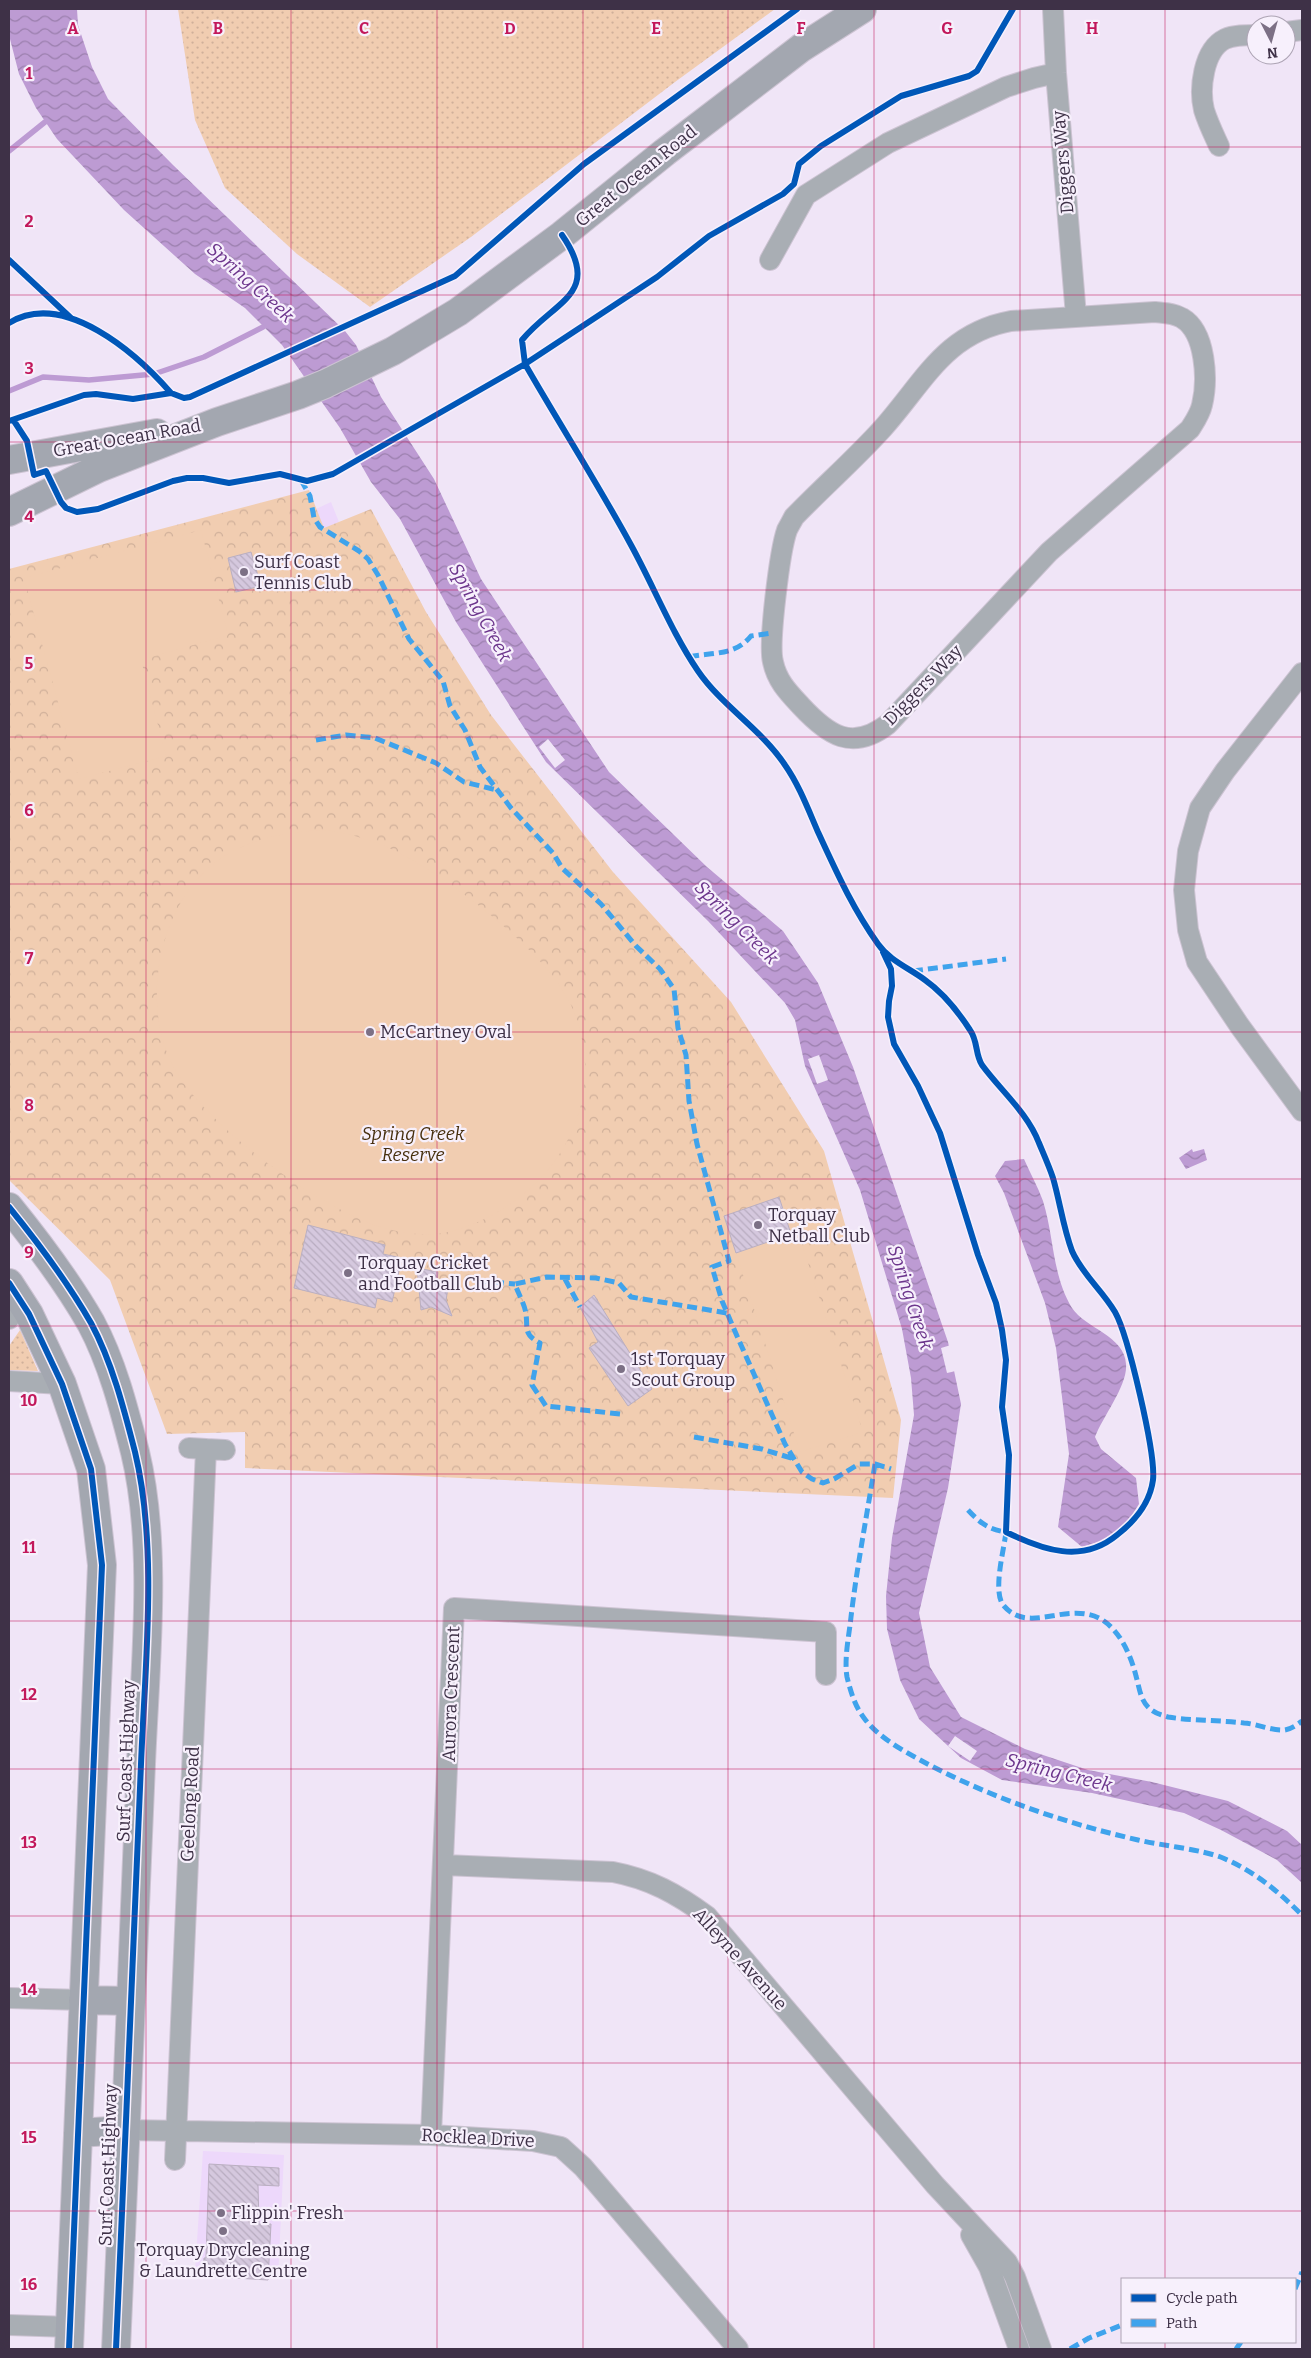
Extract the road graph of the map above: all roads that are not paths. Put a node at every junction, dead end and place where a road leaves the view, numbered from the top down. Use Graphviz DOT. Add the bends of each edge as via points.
graph roads {
  1 [pos="862,9"];
  2 [pos="1053,9"];
  3 [pos="1246,36"];
  4 [pos="1056,73"];
  5 [pos="1219,146"];
  6 [pos="770,260"];
  7 [pos="1076,316"];
  8 [pos="217,422"];
  9 [pos="9,460"];
  10 [pos="9,512"];
  11 [pos="1302,673"];
  12 [pos="1302,1111"];
  13 [pos="9,1208"];
  14 [pos="12,1287"];
  15 [pos="9,1318"];
  16 [pos="9,1381"];
  17 [pos="62,1384"];
  18 [pos="207,1449"];
  19 [pos="826,1675"];
  20 [pos="444,1865"];
  21 [pos="9,1998"];
  22 [pos="83,2000"];
  23 [pos="130,2000"];
  24 [pos="176,2129"];
  25 [pos="125,2130"];
  26 [pos="78,2134"];
  27 [pos="431,2135"];
  28 [pos="175,2160"];
  29 [pos="935,2185"];
  30 [pos="9,2324"];
  31 [pos="70,2338"];
  32 [pos="116,2349"];
  33 [pos="738,2349"];
  34 [pos="1019,2349"];
  35 [pos="1041,2349"];
  1 -- 8 [label="main road, Great Ocean Road" via="800,48 562,235 458,312 393,350 298,395"];
  2 -- 4 [label="street, Diggers Way"];
  3 -- 5 [label="street" via="1220,42 1210,55 1202,92 1204,110"];
  4 -- 6 [label="street" via="1006,87 888,143 806,195"];
  4 -- 7 [label="street, Diggers Way"];
  7 -- 7 [label="street, Diggers Way" via="1155,312 1182,318 1196,334 1203,352 1204,390 1198,417 1190,429 1049,552 888,724 862,738 832,734 819,726 783,687 772,660 772,633 783,546 794,517 882,428 946,352 960,341 992,325"];
  8 -- 9 [label="main road, Great Ocean Road"];
  8 -- 10 [label="main road, Great Ocean Road" via="99,468"];
  11 -- 12 [label="street" via="1200,808 1188,851 1184,890 1188,930 1198,962"];
  13 -- 23 [label="main road, Surf Coast Highway" via="54,1263 92,1325 110,1366 135,1454 144,1509 147,1590"];
  14 -- 15 [label="street"];
  14 -- 17 [label="main road, Surf Coast Highway" via="29,1314"];
  16 -- 17 [label="street"];
  17 -- 22 [label="main road, Surf Coast Highway" via="91,1469 102,1565"];
  18 -- 24 [label="street, Geelong Road"];
  19 -- 20 [label="street, Aurora Crescent" via="826,1632 454,1608"];
  20 -- 27 [label="street, Aurora Crescent"];
  20 -- 29 [label="street, Alleyne Avenue" via="614,1872 638,1876 683,1898 707,1916"];
  21 -- 22 [label="street"];
  22 -- 23 [label="main road"];
  22 -- 26 [label="main road, Surf Coast Highway"];
  23 -- 25 [label="main road, Surf Coast Highway"];
  24 -- 25 [label="street, Rocklea Drive"];
  24 -- 27 [label="street, Rocklea Drive"];
  24 -- 28 [label="street, Geelong Road"];
  25 -- 26 [label="main road"];
  25 -- 32 [label="main road, Surf Coast Highway"];
  26 -- 31 [label="main road, Surf Coast Highway"];
  27 -- 33 [label="street, Rocklea Drive" via="533,2141 561,2147 584,2166"];
  29 -- 34 [label="street, Alleyne Avenue" via="978,2244"];
  29 -- 35 [label="street, Alleyne Avenue" via="1007,2262 1016,2277"];
  30 -- 31 [label="street"];
}
